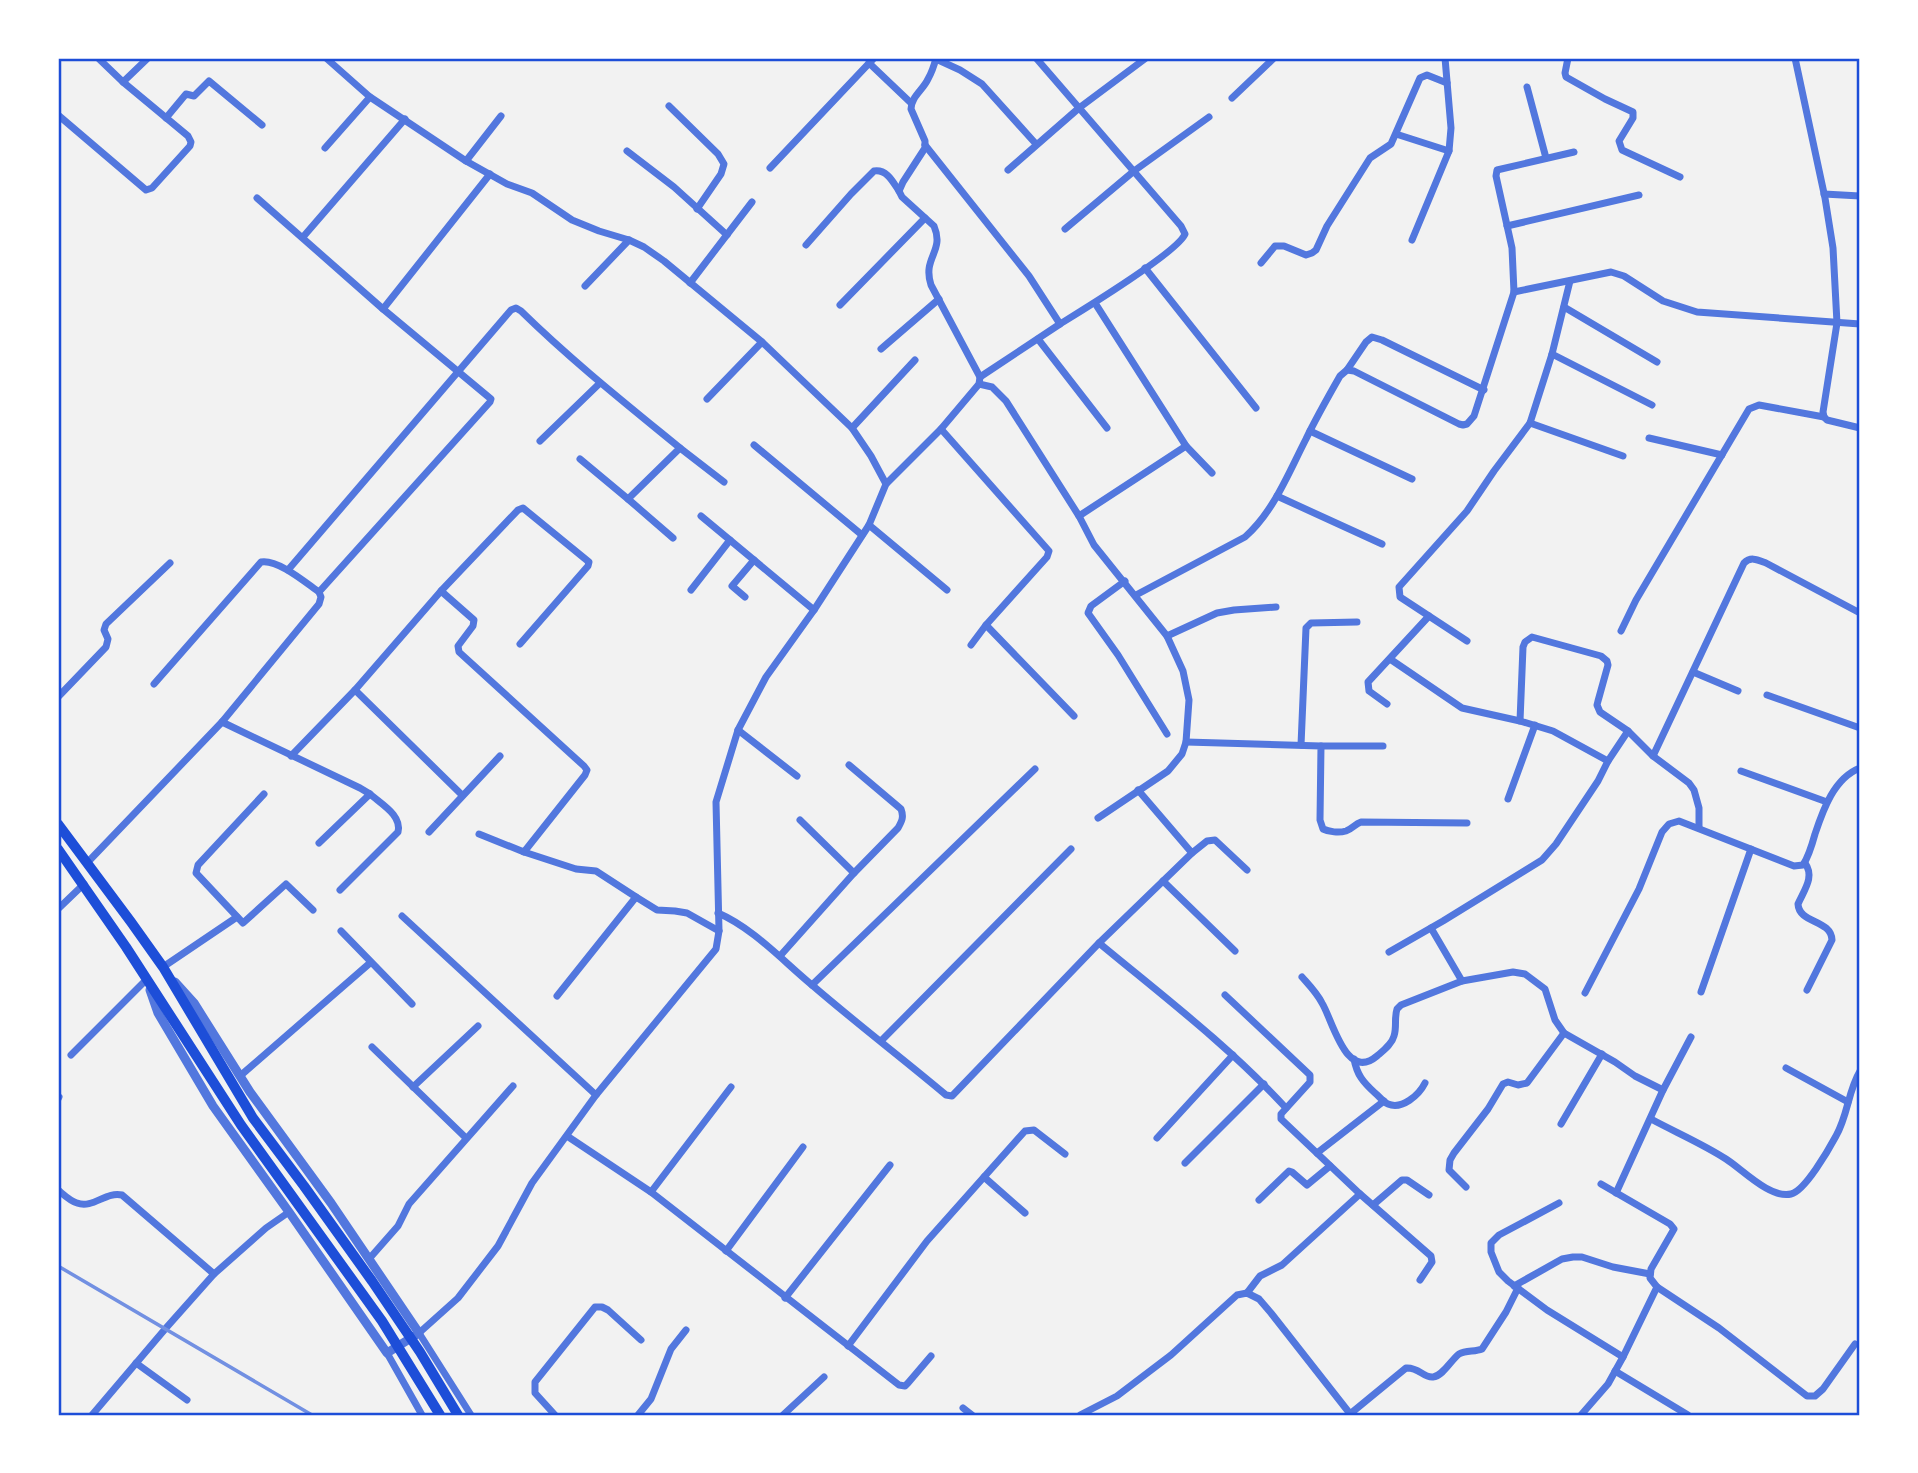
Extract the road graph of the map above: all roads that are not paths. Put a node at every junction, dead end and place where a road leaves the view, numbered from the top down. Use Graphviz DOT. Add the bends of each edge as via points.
graph roads {
  1 [pos="98,58"];
  2 [pos="148,58"];
  3 [pos="326,58"];
  4 [pos="1036,58"];
  5 [pos="1146,58"];
  6 [pos="1274,58"];
  7 [pos="1446,58"];
  8 [pos="1568,58"];
  9 [pos="1795,58"];
  10 [pos="936,59"];
  11 [pos="872,60"];
  12 [pos="124,82"];
  13 [pos="1447,83"];
  14 [pos="1527,87"];
  15 [pos="370,97"];
  16 [pos="1231,98"];
  17 [pos="911,103"];
  18 [pos="669,106"];
  19 [pos="1080,108"];
  20 [pos="58,115"];
  21 [pos="501,116"];
  22 [pos="1209,117"];
  23 [pos="166,118"];
  24 [pos="405,119"];
  25 [pos="262,125"];
  26 [pos="1396,134"];
  27 [pos="1036,144"];
  28 [pos="925,145"];
  29 [pos="325,149"];
  30 [pos="627,151"];
  31 [pos="1449,151"];
  32 [pos="1574,152"];
  33 [pos="1546,158"];
  34 [pos="466,161"];
  35 [pos="770,168"];
  36 [pos="1008,170"];
  37 [pos="1134,171"];
  38 [pos="490,174"];
  39 [pos="1680,177"];
  40 [pos="900,191"];
  41 [pos="1824,194"];
  42 [pos="1639,195"];
  43 [pos="1860,196"];
  44 [pos="257,198"];
  45 [pos="752,202"];
  46 [pos="697,209"];
  47 [pos="925,218"];
  48 [pos="1507,226"];
  49 [pos="1065,229"];
  50 [pos="727,235"];
  51 [pos="303,237"];
  52 [pos="629,240"];
  53 [pos="1412,240"];
  54 [pos="806,245"];
  55 [pos="1261,263"];
  56 [pos="1144,268"];
  57 [pos="1570,281"];
  58 [pos="690,283"];
  59 [pos="585,286"];
  60 [pos="1514,292"];
  61 [pos="939,299"];
  62 [pos="1095,303"];
  63 [pos="839,305"];
  64 [pos="1564,307"];
  65 [pos="383,309"];
  66 [pos="1837,323"];
  67 [pos="1060,324"];
  68 [pos="1860,324"];
  69 [pos="1038,339"];
  70 [pos="762,341"];
  71 [pos="881,349"];
  72 [pos="1552,354"];
  73 [pos="915,360"];
  74 [pos="1657,362"];
  75 [pos="1347,370"];
  76 [pos="457,372"];
  77 [pos="980,380"];
  78 [pos="600,383"];
  79 [pos="1484,390"];
  80 [pos="707,399"];
  81 [pos="1652,405"];
  82 [pos="1256,408"];
  83 [pos="1824,417"];
  84 [pos="1530,423"];
  85 [pos="852,428"];
  86 [pos="1107,428"];
  87 [pos="1860,428"];
  88 [pos="940,429"];
  89 [pos="1310,431"];
  90 [pos="1649,438"];
  91 [pos="540,440"];
  92 [pos="754,445"];
  93 [pos="1186,446"];
  94 [pos="680,447"];
  95 [pos="1721,455"];
  96 [pos="1623,456"];
  97 [pos="580,459"];
  98 [pos="1212,473"];
  99 [pos="1412,479"];
  100 [pos="724,482"];
  101 [pos="886,484"];
  102 [pos="1277,496"];
  103 [pos="628,499"];
  104 [pos="701,516"];
  105 [pos="1079,516"];
  106 [pos="869,525"];
  107 [pos="862,535"];
  108 [pos="673,538"];
  109 [pos="730,540"];
  110 [pos="1382,544"];
  111 [pos="754,561"];
  112 [pos="170,563"];
  113 [pos="288,570"];
  114 [pos="1125,581"];
  115 [pos="441,590"];
  116 [pos="691,590"];
  117 [pos="947,590"];
  118 [pos="319,592"];
  119 [pos="1136,595"];
  120 [pos="745,597"];
  121 [pos="1276,607"];
  122 [pos="814,610"];
  123 [pos="1860,613"];
  124 [pos="1429,616"];
  125 [pos="1357,622"];
  126 [pos="986,625"];
  127 [pos="1621,631"];
  128 [pos="1167,636"];
  129 [pos="1467,641"];
  130 [pos="520,644"];
  131 [pos="971,645"];
  132 [pos="1390,659"];
  133 [pos="1693,672"];
  134 [pos="154,684"];
  135 [pos="355,690"];
  136 [pos="1738,691"];
  137 [pos="1767,695"];
  138 [pos="58,697"];
  139 [pos="1387,704"];
  140 [pos="1074,716"];
  141 [pos="1520,721"];
  142 [pos="222,722"];
  143 [pos="1535,726"];
  144 [pos="1860,728"];
  145 [pos="738,730"];
  146 [pos="1628,731"];
  147 [pos="1167,734"];
  148 [pos="1186,742"];
  149 [pos="1301,745"];
  150 [pos="1321,746"];
  151 [pos="1383,746"];
  152 [pos="291,756"];
  153 [pos="1653,756"];
  154 [pos="500,757"];
  155 [pos="1608,761"];
  156 [pos="849,765"];
  157 [pos="1860,768"];
  158 [pos="1035,769"];
  159 [pos="1741,771"];
  160 [pos="797,776"];
  161 [pos="1138,790"];
  162 [pos="264,794"];
  163 [pos="370,794"];
  164 [pos="462,795"];
  165 [pos="1508,799"];
  166 [pos="1827,802"];
  167 [pos="1098,818"];
  168 [pos="800,820"];
  169 [pos="1466,823"];
  170 [pos="58,824"];
  171 [pos="1699,828"];
  172 [pos="429,832"];
  173 [pos="479,834"];
  174 [pos="319,843"];
  175 [pos="58,849"];
  176 [pos="1071,849"];
  177 [pos="1751,849"];
  178 [pos="524,852"];
  179 [pos="1192,853"];
  180 [pos="87,863"];
  181 [pos="1805,863"];
  182 [pos="1247,870"];
  183 [pos="854,873"];
  184 [pos="1163,881"];
  185 [pos="84,884"];
  186 [pos="340,891"];
  187 [pos="636,897"];
  188 [pos="58,909"];
  189 [pos="313,910"];
  190 [pos="718,914"];
  191 [pos="402,916"];
  192 [pos="237,917"];
  193 [pos="1431,928"];
  194 [pos="719,931"];
  195 [pos="341,932"];
  196 [pos="1099,943"];
  197 [pos="1235,951"];
  198 [pos="1390,952"];
  199 [pos="779,956"];
  200 [pos="370,963"];
  201 [pos="163,967"];
  202 [pos="1302,977"];
  203 [pos="147,979"];
  204 [pos="1462,981"];
  205 [pos="812,985"];
  206 [pos="1807,990"];
  207 [pos="1701,992"];
  208 [pos="1585,993"];
  209 [pos="1225,995"];
  210 [pos="557,996"];
  211 [pos="412,1004"];
  212 [pos="478,1026"];
  213 [pos="1564,1033"];
  214 [pos="1691,1037"];
  215 [pos="881,1041"];
  216 [pos="372,1047"];
  217 [pos="1602,1054"];
  218 [pos="71,1055"];
  219 [pos="1233,1055"];
  220 [pos="1354,1059"];
  221 [pos="1786,1068"];
  222 [pos="1860,1071"];
  223 [pos="240,1076"];
  224 [pos="1425,1083"];
  225 [pos="1264,1084"];
  226 [pos="513,1086"];
  227 [pos="413,1087"];
  228 [pos="731,1087"];
  229 [pos="1663,1090"];
  230 [pos="596,1095"];
  231 [pos="1384,1101"];
  232 [pos="1848,1102"];
  233 [pos="1286,1108"];
  234 [pos="1651,1119"];
  235 [pos="1560,1124"];
  236 [pos="567,1136"];
  237 [pos="466,1138"];
  238 [pos="1157,1138"];
  239 [pos="803,1147"];
  240 [pos="1317,1153"];
  241 [pos="1065,1154"];
  242 [pos="1185,1163"];
  243 [pos="890,1165"];
  244 [pos="1330,1166"];
  245 [pos="984,1177"];
  246 [pos="1601,1184"];
  247 [pos="1466,1187"];
  248 [pos="58,1190"];
  249 [pos="651,1192"];
  250 [pos="1616,1193"];
  251 [pos="1360,1194"];
  252 [pos="1429,1195"];
  253 [pos="1259,1200"];
  254 [pos="1559,1203"];
  255 [pos="1373,1205"];
  256 [pos="289,1212"];
  257 [pos="1025,1213"];
  258 [pos="726,1251"];
  259 [pos="369,1259"];
  260 [pos="1650,1274"];
  261 [pos="214,1275"];
  262 [pos="1420,1280"];
  263 [pos="1516,1287"];
  264 [pos="1657,1287"];
  265 [pos="1247,1293"];
  266 [pos="785,1298"];
  267 [pos="686,1330"];
  268 [pos="419,1333"];
  269 [pos="641,1340"];
  270 [pos="1855,1344"];
  271 [pos="848,1346"];
  272 [pos="387,1353"];
  273 [pos="931,1356"];
  274 [pos="1623,1357"];
  275 [pos="136,1363"];
  276 [pos="1615,1371"];
  277 [pos="824,1377"];
  278 [pos="187,1400"];
  279 [pos="963,1408"];
  280 [pos="92,1415"];
  281 [pos="422,1415"];
  282 [pos="440,1415"];
  283 [pos="458,1415"];
  284 [pos="471,1415"];
  285 [pos="555,1415"];
  286 [pos="638,1415"];
  287 [pos="783,1415"];
  288 [pos="972,1415"];
  289 [pos="1080,1415"];
  290 [pos="1351,1415"];
  291 [pos="1581,1415"];
  292 [pos="1688,1415"];
  1 -- 12 [label="street"];
  2 -- 12 [label="street"];
  3 -- 15 [label="street"];
  4 -- 19 [label="street"];
  5 -- 19 [label="street"];
  6 -- 16 [label="street"];
  7 -- 13 [label="street"];
  8 -- 39 [label="street" via="1566,76 1633,112 1619,141 1622,150"];
  9 -- 41 [label="street"];
  10 -- 17 [label="street"];
  10 -- 27 [label="street" via="982,84"];
  11 -- 17 [label="street"];
  11 -- 35 [label="street"];
  12 -- 23 [label="street"];
  13 -- 26 [label="street" via="1427,75 1420,78"];
  13 -- 31 [label="street"];
  14 -- 33 [label="street"];
  15 -- 24 [label="street"];
  15 -- 29 [label="street"];
  17 -- 28 [label="street"];
  18 -- 46 [label="street" via="724,163 722,174"];
  19 -- 27 [label="street"];
  19 -- 37 [label="street"];
  20 -- 23 [label="street" via="146,190 191,144"];
  21 -- 34 [label="street"];
  22 -- 37 [label="street"];
  23 -- 25 [label="street" via="186,94 194,96 209,81"];
  24 -- 34 [label="street"];
  24 -- 51 [label="street"];
  26 -- 31 [label="street"];
  26 -- 55 [label="street" via="1387,148 1370,158 1312,253 1275,246"];
  27 -- 36 [label="street"];
  28 -- 40 [label="street"];
  28 -- 67 [label="street" via="1029,276"];
  30 -- 46 [label="street"];
  31 -- 53 [label="street"];
  32 -- 33 [label="street"];
  33 -- 48 [label="street" via="1497,170"];
  34 -- 38 [label="street"];
  37 -- 49 [label="street"];
  37 -- 56 [label="street" via="1185,234"];
  38 -- 52 [label="street" via="532,193 572,220"];
  38 -- 65 [label="street"];
  40 -- 47 [label="street"];
  40 -- 54 [label="street" via="886,173 874,171"];
  41 -- 43 [label="street"];
  41 -- 66 [label="street" via="1833,248"];
  42 -- 48 [label="street"];
  44 -- 51 [label="street"];
  45 -- 50 [label="street"];
  46 -- 50 [label="street"];
  47 -- 61 [label="street" via="937,233 928,276"];
  47 -- 63 [label="street"];
  48 -- 60 [label="street"];
  50 -- 58 [label="street"];
  51 -- 65 [label="street"];
  52 -- 58 [label="street"];
  52 -- 59 [label="street"];
  56 -- 62 [label="street"];
  56 -- 82 [label="street"];
  57 -- 60 [label="street"];
  57 -- 64 [label="street"];
  57 -- 66 [label="street" via="1611,272 1697,312"];
  58 -- 70 [label="street"];
  60 -- 79 [label="street"];
  61 -- 71 [label="street"];
  61 -- 77 [label="street"];
  62 -- 67 [label="street"];
  62 -- 93 [label="street"];
  64 -- 72 [label="street"];
  64 -- 74 [label="street"];
  65 -- 76 [label="street"];
  66 -- 68 [label="street"];
  66 -- 83 [label="street"];
  67 -- 69 [label="street"];
  69 -- 77 [label="street"];
  69 -- 86 [label="street"];
  70 -- 80 [label="street"];
  70 -- 85 [label="street"];
  72 -- 81 [label="street"];
  72 -- 84 [label="street"];
  73 -- 85 [label="street"];
  75 -- 79 [label="street" via="1373,337"];
  75 -- 79 [label="street" via="1464,425 1474,416"];
  75 -- 89 [label="street"];
  76 -- 78 [label="street" via="516,308"];
  76 -- 113 [label="street"];
  76 -- 118 [label="street" via="490,402"];
  77 -- 88 [label="street"];
  77 -- 105 [label="street" via="1006,401"];
  78 -- 91 [label="street"];
  78 -- 94 [label="street"];
  83 -- 87 [label="street"];
  83 -- 95 [label="street" via="1756,405 1747,411"];
  84 -- 96 [label="street"];
  84 -- 124 [label="street" via="1467,511 1399,587 1400,597"];
  85 -- 101 [label="street"];
  88 -- 101 [label="street"];
  88 -- 126 [label="street" via="1048,550 1047,557"];
  89 -- 99 [label="street"];
  89 -- 102 [label="street"];
  90 -- 95 [label="street"];
  92 -- 107 [label="street"];
  93 -- 98 [label="street"];
  93 -- 105 [label="street"];
  94 -- 100 [label="street"];
  94 -- 103 [label="street"];
  95 -- 127 [label="street"];
  97 -- 103 [label="street"];
  101 -- 106 [label="street"];
  102 -- 110 [label="street"];
  102 -- 119 [label="street" via="1245,537"];
  103 -- 108 [label="street"];
  104 -- 109 [label="street"];
  105 -- 114 [label="street" via="1094,545"];
  106 -- 107 [label="street"];
  106 -- 117 [label="street"];
  107 -- 122 [label="street"];
  109 -- 111 [label="street"];
  109 -- 116 [label="street"];
  111 -- 120 [label="street" via="732,586"];
  111 -- 122 [label="street"];
  112 -- 138 [label="street" via="106,624 106,647"];
  113 -- 118 [label="street"];
  113 -- 134 [label="street" via="268,561 259,564"];
  114 -- 119 [label="street"];
  114 -- 147 [label="street" via="1088,613"];
  115 -- 130 [label="street" via="518,510 526,509 589,562"];
  115 -- 135 [label="street"];
  115 -- 178 [label="street" via="474,620 458,646 460,652 586,768"];
  118 -- 142 [label="street" via="319,604"];
  119 -- 128 [label="street"];
  121 -- 128 [label="street" via="1217,613"];
  122 -- 145 [label="street" via="766,677"];
  123 -- 133 [label="street" via="1752,558 1744,563"];
  124 -- 129 [label="street"];
  124 -- 132 [label="street"];
  125 -- 149 [label="street" via="1311,623 1306,628"];
  126 -- 131 [label="street"];
  126 -- 140 [label="street"];
  128 -- 148 [label="street" via="1183,671 1189,700"];
  132 -- 139 [label="street" via="1367,685"];
  132 -- 141 [label="street" via="1462,708"];
  133 -- 136 [label="street"];
  133 -- 153 [label="street"];
  135 -- 152 [label="street"];
  135 -- 164 [label="street"];
  137 -- 144 [label="street"];
  141 -- 143 [label="street"];
  141 -- 146 [label="street" via="1523,647 1532,637 1604,657 1607,670 1598,709"];
  142 -- 152 [label="street"];
  142 -- 180 [label="street"];
  143 -- 155 [label="street"];
  143 -- 165 [label="street"];
  145 -- 160 [label="street"];
  145 -- 190 [label="street" via="716,802"];
  146 -- 153 [label="street"];
  146 -- 155 [label="street"];
  148 -- 149 [label="street"];
  148 -- 161 [label="street" via="1177,762"];
  149 -- 150 [label="street"];
  150 -- 151 [label="street"];
  150 -- 169 [label="street" via="1323,829 1346,831 1361,822"];
  152 -- 163 [label="street"];
  153 -- 171 [label="street" via="1695,790"];
  154 -- 164 [label="street"];
  155 -- 193 [label="street" via="1542,860"];
  156 -- 183 [label="street" via="901,809 903,818"];
  157 -- 166 [label="street" via="1842,781"];
  158 -- 205 [label="street"];
  159 -- 166 [label="street"];
  161 -- 167 [label="street"];
  161 -- 179 [label="street"];
  162 -- 192 [label="street" via="196,870"];
  163 -- 174 [label="street"];
  163 -- 186 [label="street" via="396,817 399,828"];
  164 -- 172 [label="street"];
  166 -- 181 [label="street"];
  168 -- 183 [label="street"];
  170 -- 180 [label="highway"];
  171 -- 177 [label="street"];
  171 -- 208 [label="street" via="1679,821 1665,828"];
  173 -- 178 [label="street"];
  175 -- 185 [label="highway"];
  176 -- 215 [label="street"];
  177 -- 181 [label="street" via="1794,866"];
  177 -- 207 [label="street"];
  178 -- 187 [label="street" via="563,866 600,872"];
  179 -- 182 [label="street" via="1215,840"];
  179 -- 184 [label="street"];
  180 -- 201 [label="highway"];
  181 -- 206 [label="street" via="1810,876 1797,909 1828,928 1832,936"];
  183 -- 199 [label="street"];
  184 -- 196 [label="street"];
  184 -- 197 [label="street"];
  185 -- 188 [label="street"];
  185 -- 203 [label="highway"];
  187 -- 194 [label="street" via="657,910 687,914"];
  187 -- 210 [label="street"];
  189 -- 192 [label="street" via="286,884 246,922"];
  190 -- 194 [label="street"];
  190 -- 199 [label="street"];
  191 -- 230 [label="street"];
  192 -- 201 [label="street"];
  193 -- 198 [label="street"];
  193 -- 204 [label="street"];
  194 -- 230 [label="street" via="716,948"];
  195 -- 200 [label="street"];
  196 -- 215 [label="street" via="952,1096"];
  196 -- 219 [label="street"];
  199 -- 205 [label="street"];
  200 -- 211 [label="street"];
  200 -- 223 [label="street"];
  201 -- 223 [label="street" via="194,1003"];
  201 -- 283 [label="highway" via="253,1118 386,1301"];
  202 -- 220 [label="street" via="1321,1000 1336,1037"];
  203 -- 218 [label="street"];
  203 -- 256 [label="street" via="158,1013 213,1107"];
  203 -- 282 [label="highway" via="241,1125 382,1321"];
  204 -- 213 [label="street" via="1525,974 1545,989"];
  204 -- 220 [label="street" via="1401,1005 1387,1048 1366,1063"];
  205 -- 215 [label="street"];
  209 -- 233 [label="street" via="1310,1075 1310,1082"];
  212 -- 227 [label="street"];
  213 -- 217 [label="street"];
  213 -- 247 [label="street" via="1527,1083 1503,1084 1454,1153 1449,1170"];
  214 -- 229 [label="street"];
  216 -- 227 [label="street"];
  217 -- 229 [label="street"];
  217 -- 235 [label="street"];
  219 -- 225 [label="street"];
  219 -- 238 [label="street"];
  220 -- 231 [label="street" via="1362,1081"];
  221 -- 232 [label="street"];
  222 -- 232 [label="street"];
  223 -- 259 [label="street"];
  224 -- 231 [label="street" via="1404,1104"];
  225 -- 233 [label="street"];
  225 -- 242 [label="street"];
  226 -- 237 [label="street"];
  227 -- 237 [label="street"];
  228 -- 249 [label="street"];
  229 -- 234 [label="street"];
  230 -- 236 [label="street"];
  231 -- 240 [label="street"];
  232 -- 234 [label="street" via="1837,1135 1807,1181 1790,1194 1758,1183 1726,1159"];
  233 -- 240 [label="street" via="1281,1119"];
  234 -- 250 [label="street"];
  236 -- 249 [label="street"];
  236 -- 268 [label="street" via="532,1184 498,1246 458,1298"];
  237 -- 259 [label="street"];
  239 -- 258 [label="street"];
  240 -- 244 [label="street"];
  241 -- 245 [label="street" via="1028,1130"];
  243 -- 266 [label="street"];
  244 -- 251 [label="street"];
  244 -- 253 [label="street" via="1307,1185 1289,1171"];
  245 -- 257 [label="street"];
  245 -- 271 [label="street" via="927,1241"];
  246 -- 250 [label="street"];
  248 -- 261 [label="street" via="83,1205 122,1195"];
  249 -- 258 [label="street"];
  250 -- 260 [label="street" via="1673,1226"];
  251 -- 255 [label="street"];
  251 -- 265 [label="street" via="1282,1265 1260,1276"];
  252 -- 255 [label="street" via="1402,1180"];
  254 -- 263 [label="street" via="1491,1242 1499,1272"];
  255 -- 262 [label="street" via="1431,1256"];
  256 -- 261 [label="street"];
  256 -- 272 [label="street"];
  258 -- 266 [label="street"];
  259 -- 268 [label="street"];
  260 -- 263 [label="street" via="1573,1257"];
  260 -- 264 [label="street"];
  261 -- 275 [label="street"];
  263 -- 274 [label="street"];
  263 -- 290 [label="street" via="1482,1349 1462,1352 1433,1377 1406,1368"];
  264 -- 270 [label="street" via="1807,1396 1823,1389"];
  264 -- 274 [label="street"];
  265 -- 289 [label="street" via="1237,1295 1117,1396"];
  265 -- 290 [label="street" via="1271,1313"];
  266 -- 271 [label="street"];
  267 -- 286 [label="street" via="671,1349 651,1399"];
  268 -- 272 [label="street"];
  268 -- 284 [label="street"];
  269 -- 285 [label="street" via="608,1310 598,1306 593,1310 535,1382 535,1393"];
  271 -- 273 [label="street" via="902,1386"];
  272 -- 281 [label="street"];
  274 -- 276 [label="street"];
  275 -- 278 [label="street"];
  275 -- 280 [label="street"];
  276 -- 291 [label="street"];
  276 -- 292 [label="street"];
  277 -- 287 [label="street"];
  279 -- 288 [label="street"];
}
